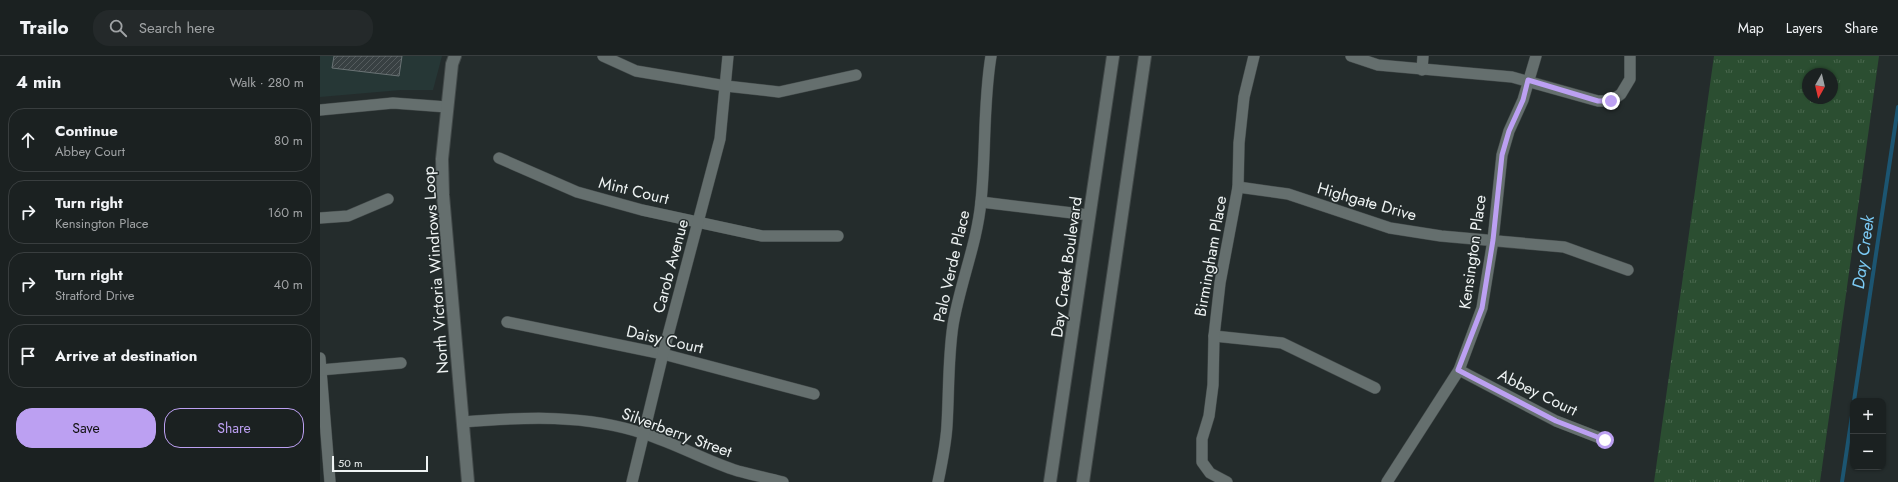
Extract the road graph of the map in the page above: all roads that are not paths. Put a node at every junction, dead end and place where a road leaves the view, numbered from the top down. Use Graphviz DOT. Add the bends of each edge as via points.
graph roads {
  1 [pos="455,56"];
  2 [pos="603,56"];
  3 [pos="728,56"];
  4 [pos="992,56"];
  5 [pos="1113,56"];
  6 [pos="1145,56"];
  7 [pos="1254,56"];
  8 [pos="1351,56"];
  9 [pos="1423,56"];
  10 [pos="1536,56"];
  11 [pos="1630,56"];
  12 [pos="1422,70"];
  13 [pos="856,75"];
  14 [pos="1528,80"];
  15 [pos="726,86"];
  16 [pos="447,107"];
  17 [pos="320,110"];
  18 [pos="499,158"];
  19 [pos="1238,187"];
  20 [pos="388,199"];
  21 [pos="981,202"];
  22 [pos="1089,215"];
  23 [pos="320,218"];
  24 [pos="698,221"];
  25 [pos="838,236"];
  26 [pos="1493,240"];
  27 [pos="1628,270"];
  28 [pos="507,322"];
  29 [pos="1214,336"];
  30 [pos="663,354"];
  31 [pos="320,358"];
  32 [pos="401,363"];
  33 [pos="320,370"];
  34 [pos="1458,370"];
  35 [pos="1375,388"];
  36 [pos="814,394"];
  37 [pos="463,422"];
  38 [pos="644,434"];
  39 [pos="1605,440"];
  40 [pos="330,482"];
  41 [pos="468,482"];
  42 [pos="632,482"];
  43 [pos="783,482"];
  44 [pos="938,482"];
  45 [pos="1050,482"];
  46 [pos="1083,482"];
  47 [pos="1227,482"];
  48 [pos="1387,482"];
  1 -- 16 [label="main road, North Victoria Windrows Loop"];
  2 -- 15 [label="street" via="636,71"];
  3 -- 15 [label="street, Carob Avenue"];
  4 -- 21 [label="street, Palo Verde Place" via="986,86"];
  5 -- 22 [label="main road, Day Creek Boulevard"];
  6 -- 46 [label="main road"];
  7 -- 19 [label="street, Birmingham Place" via="1244,97"];
  8 -- 12 [label="street" via="1378,65"];
  9 -- 12 [label="street"];
  10 -- 14 [label="street, Kensington Place"];
  11 -- 14 [label="street" via="1630,79 1621,94 1611,101 1598,101"];
  12 -- 14 [label="street"];
  13 -- 15 [label="street" via="779,92"];
  14 -- 26 [label="street, Kensington Place" via="1502,155"];
  15 -- 24 [label="street, Carob Avenue" via="720,139"];
  16 -- 17 [label="street" via="393,103"];
  16 -- 37 [label="main road, North Victoria Windrows Loop" via="442,159 443,195 446,254"];
  18 -- 24 [label="street, Mint Court" via="577,192 642,210"];
  19 -- 26 [label="street, Highgate Drive" via="1288,194 1390,228 1441,236"];
  19 -- 29 [label="street, Birmingham Place" via="1220,283"];
  20 -- 23 [label="street" via="348,216"];
  21 -- 22 [label="street"];
  21 -- 44 [label="street, Palo Verde Place" via="953,326 949,356 947,427"];
  22 -- 45 [label="main road, Day Creek Boulevard"];
  24 -- 25 [label="street, Mint Court" via="762,236"];
  24 -- 30 [label="street, Carob Avenue"];
  26 -- 27 [label="street, Highgate Drive" via="1564,247"];
  26 -- 34 [label="street, Kensington Place" via="1482,308"];
  28 -- 30 [label="street, Daisy Court"];
  29 -- 35 [label="street" via="1282,344"];
  29 -- 47 [label="street, Birmingham Place" via="1213,385 1209,416 1202,439 1202,462 1210,473"];
  30 -- 36 [label="street, Daisy Court"];
  30 -- 38 [label="street, Carob Avenue"];
  31 -- 33 [label="street"];
  32 -- 33 [label="street"];
  33 -- 40 [label="street"];
  34 -- 39 [label="street, Abbey Court" via="1556,421"];
  34 -- 48 [label="street, Kensington Place"];
  37 -- 38 [label="street, Silverberry Street" via="529,417 575,419"];
  37 -- 41 [label="main road, North Victoria Windrows Loop"];
  38 -- 42 [label="street, Carob Avenue"];
  38 -- 43 [label="street, Silverberry Street" via="738,471"];
}
